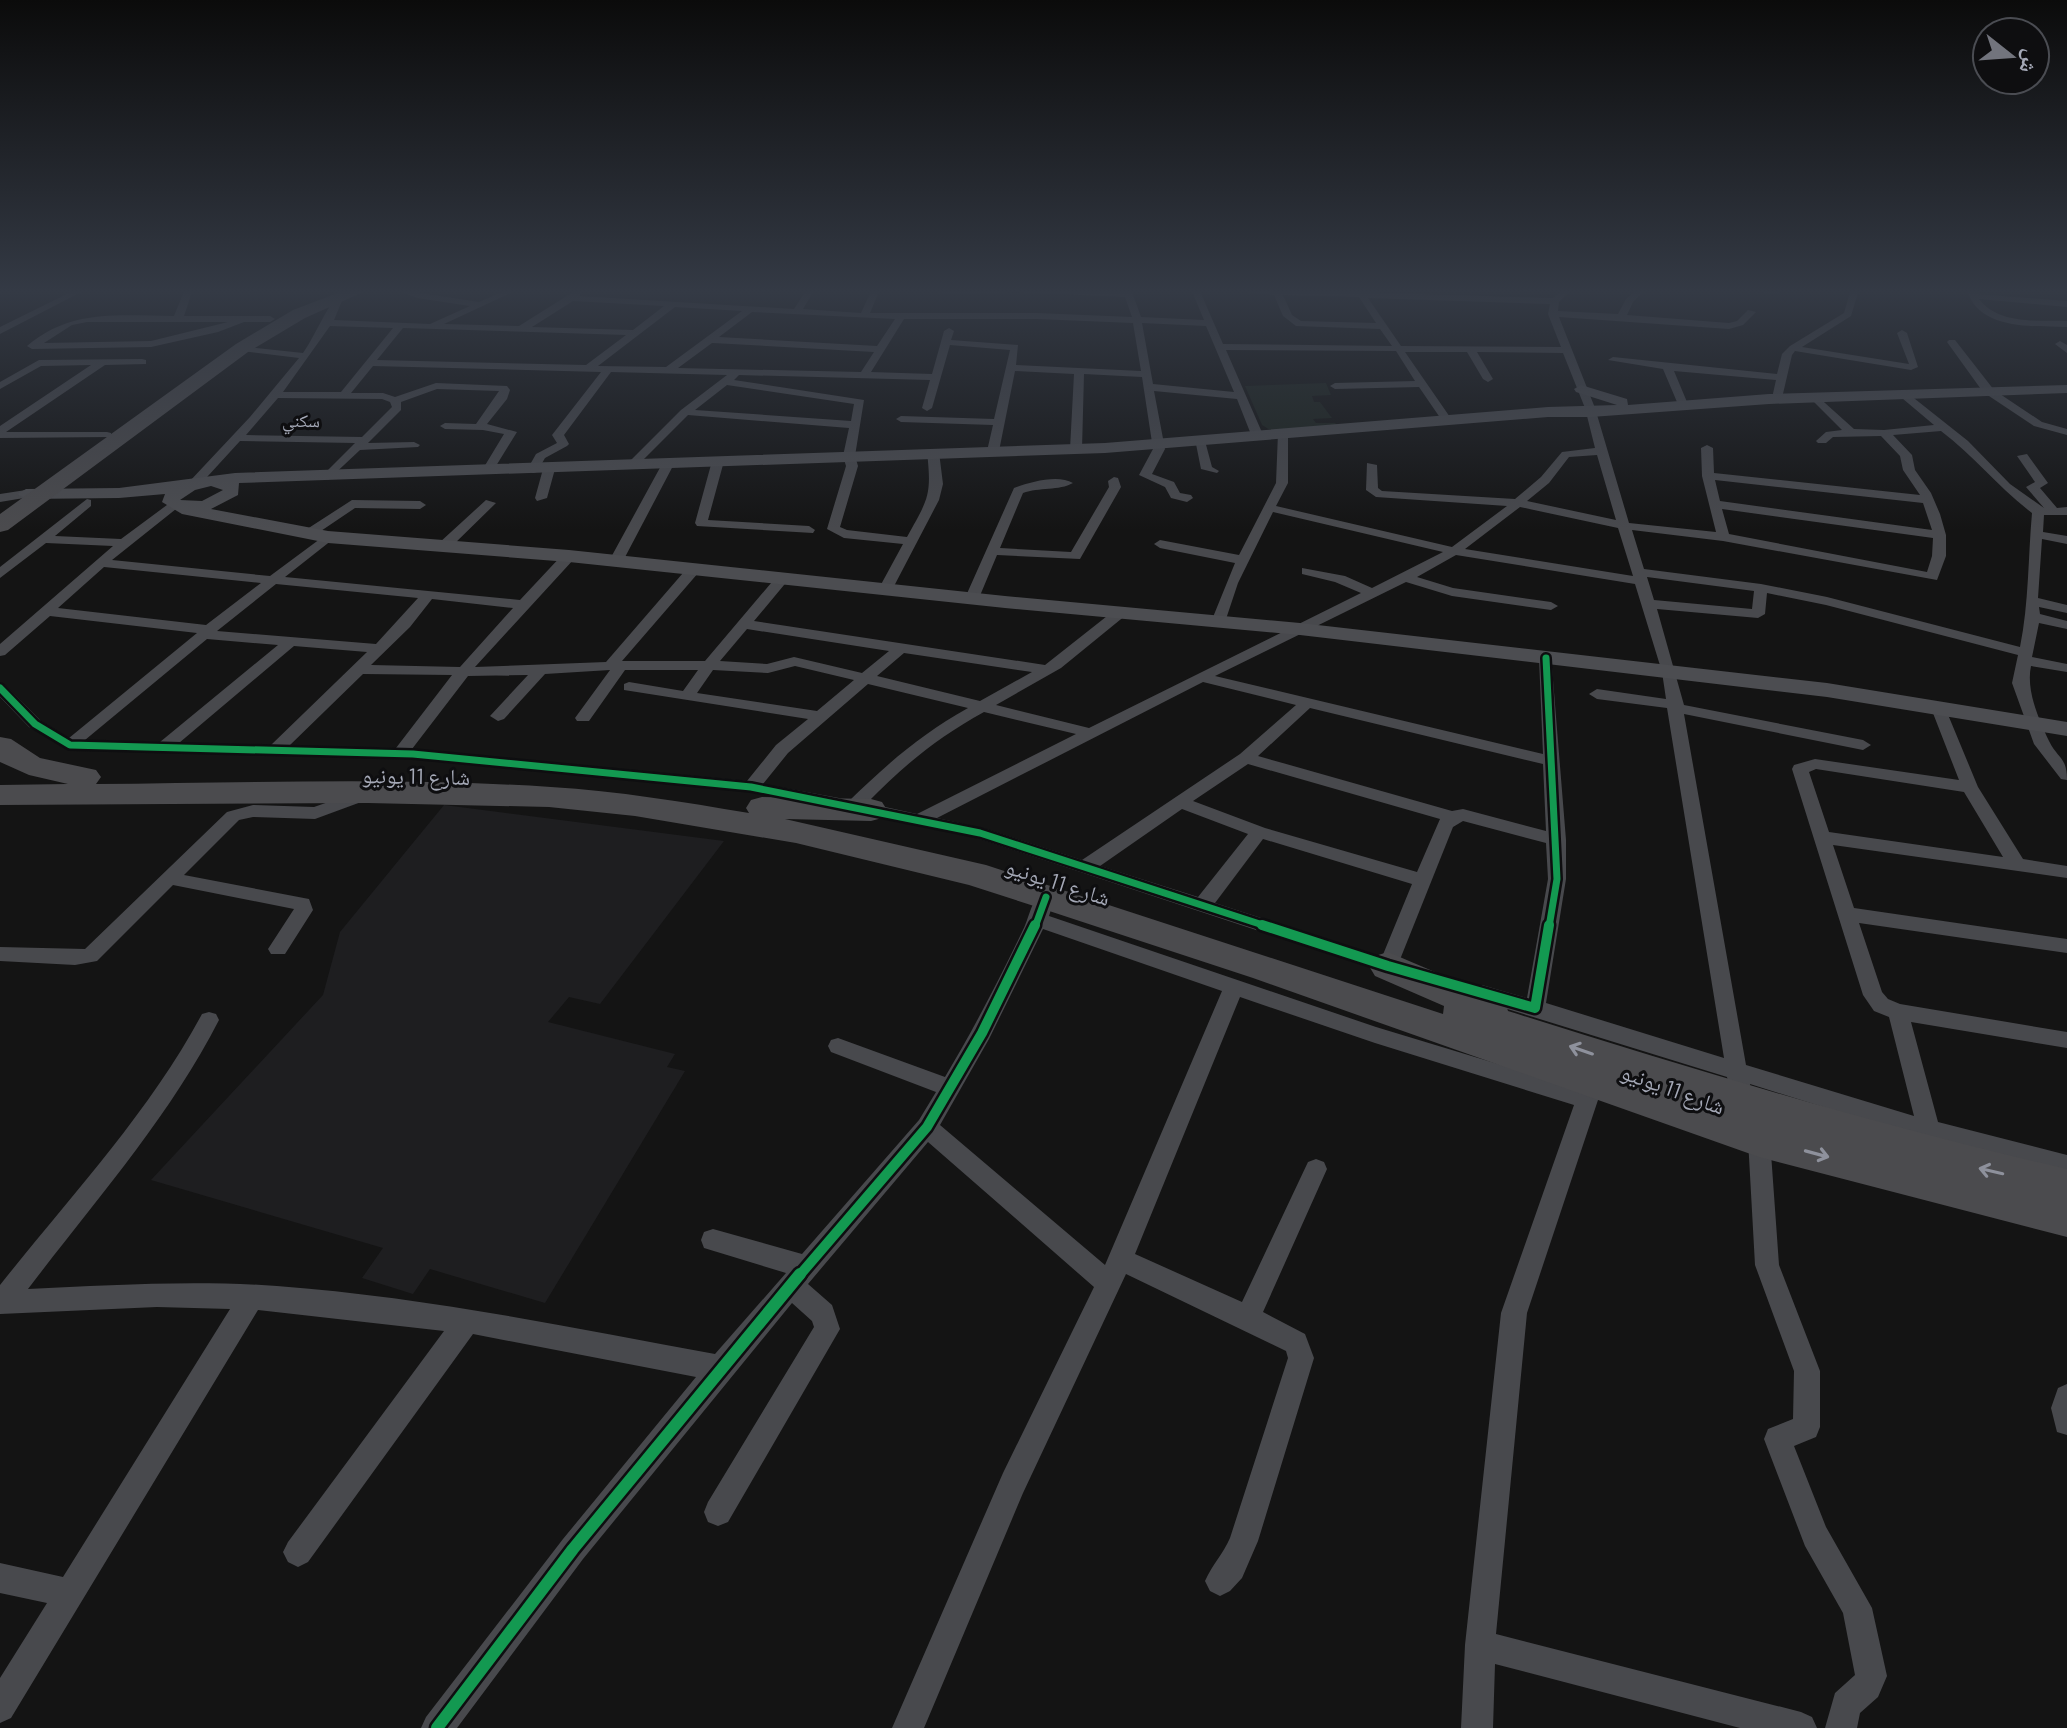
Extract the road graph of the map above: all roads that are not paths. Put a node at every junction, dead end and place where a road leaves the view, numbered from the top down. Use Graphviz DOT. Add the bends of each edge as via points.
graph roads {
  1 [pos="28,370"];
  2 [pos="92,370"];
  3 [pos="199,370"];
  4 [pos="210,370"];
  5 [pos="293,370"];
  6 [pos="366,370"];
  7 [pos="608,370"];
  8 [pos="684,370"];
  9 [pos="868,370"];
  10 [pos="937,370"];
  11 [pos="1011,370"];
  12 [pos="1048,370"];
  13 [pos="1143,370"];
  14 [pos="1228,370"];
  15 [pos="1412,370"];
  16 [pos="1483,370"];
  17 [pos="1573,370"];
  18 [pos="1668,370"];
  19 [pos="1697,370"];
  20 [pos="1782,370"];
  21 [pos="1973,370"];
  22 [pos="1079,371"];
  23 [pos="737,372"];
  24 [pos="1144,374"];
  25 [pos="864,375"];
  26 [pos="935,377"];
  27 [pos="1780,377"];
  28 [pos="1488,379"];
  29 [pos="725,382"];
  30 [pos="1422,384"];
  31 [pos="0,386"];
  32 [pos="1335,386"];
  33 [pos="1148,387"];
  34 [pos="2067,388"];
  35 [pos="1988,390"];
  36 [pos="1901,393"];
  37 [pos="273,395"];
  38 [pos="344,395"];
  39 [pos="1850,395"];
  40 [pos="1239,396"];
  41 [pos="1815,397"];
  42 [pos="1777,398"];
  43 [pos="395,400"];
  44 [pos="1682,402"];
  45 [pos="1587,406"];
  46 [pos="927,408"];
  47 [pos="685,412"];
  48 [pos="901,419"];
  49 [pos="1447,420"];
  50 [pos="1001,422"];
  51 [pos="854,425"];
  52 [pos="445,426"];
  53 [pos="482,427"];
  54 [pos="1944,427"];
  55 [pos="1851,432"];
  56 [pos="2067,432"];
  57 [pos="0,433"];
  58 [pos="1884,433"];
  59 [pos="107,435"];
  60 [pos="1282,435"];
  61 [pos="1258,437"];
  62 [pos="236,438"];
  63 [pos="1199,441"];
  64 [pos="1822,441"];
  65 [pos="362,444"];
  66 [pos="1157,444"];
  67 [pos="414,445"];
  68 [pos="1707,448"];
  69 [pos="1076,449"];
  70 [pos="993,451"];
  71 [pos="1601,451"];
  72 [pos="933,452"];
  73 [pos="849,456"];
  74 [pos="2023,456"];
  75 [pos="718,461"];
  76 [pos="668,464"];
  77 [pos="1371,465"];
  78 [pos="631,466"];
  79 [pos="541,470"];
  80 [pos="1213,471"];
  81 [pos="487,472"];
  82 [pos="321,476"];
  83 [pos="1708,476"];
  84 [pos="213,481"];
  85 [pos="1114,481"];
  86 [pos="1067,483"];
  87 [pos="191,485"];
  88 [pos="228,495"];
  89 [pos="541,498"];
  90 [pos="1187,498"];
  91 [pos="17,500"];
  92 [pos="1928,500"];
  93 [pos="87,503"];
  94 [pos="490,503"];
  95 [pos="1517,503"];
  96 [pos="1714,504"];
  97 [pos="176,505"];
  98 [pos="420,505"];
  99 [pos="1270,508"];
  100 [pos="2053,512"];
  101 [pos="0,525"];
  102 [pos="1626,526"];
  103 [pos="283,529"];
  104 [pos="809,530"];
  105 [pos="2036,534"];
  106 [pos="318,535"];
  107 [pos="1940,535"];
  108 [pos="1723,537"];
  109 [pos="42,539"];
  110 [pos="2067,540"];
  111 [pos="912,541"];
  112 [pos="124,543"];
  113 [pos="1160,544"];
  114 [pos="444,546"];
  115 [pos="992,551"];
  116 [pos="1454,551"];
  117 [pos="569,556"];
  118 [pos="1242,560"];
  119 [pos="616,561"];
  120 [pos="102,563"];
  121 [pos="694,569"];
  122 [pos="1307,571"];
  123 [pos="0,574"];
  124 [pos="1639,576"];
  125 [pos="1405,578"];
  126 [pos="273,579"];
  127 [pos="782,579"];
  128 [pos="1761,588"];
  129 [pos="885,590"];
  130 [pos="1372,593"];
  131 [pos="428,595"];
  132 [pos="972,598"];
  133 [pos="2031,601"];
  134 [pos="1648,604"];
  135 [pos="524,605"];
  136 [pos="1551,606"];
  137 [pos="2067,609"];
  138 [pos="46,611"];
  139 [pos="1121,612"];
  140 [pos="2033,617"];
  141 [pos="1218,622"];
  142 [pos="743,624"];
  143 [pos="2067,625"];
  144 [pos="1300,629"];
  145 [pos="206,632"];
  146 [pos="291,641"];
  147 [pos="901,648"];
  148 [pos="379,649"];
  149 [pos="0,652"];
  150 [pos="2024,656"];
  151 [pos="1546,658"];
  152 [pos="709,665"];
  153 [pos="615,666"];
  154 [pos="2067,668"];
  155 [pos="360,669"];
  156 [pos="542,669"];
  157 [pos="1047,670"];
  158 [pos="465,671"];
  159 [pos="1669,672"];
  160 [pos="868,677"];
  161 [pos="1203,678"];
  162 [pos="629,687"];
  163 [pos="0,688"];
  164 [pos="1597,694"];
  165 [pos="688,695"];
  166 [pos="1307,703"];
  167 [pos="986,705"];
  168 [pos="1676,707"];
  169 [pos="1939,708"];
  170 [pos="498,716"];
  171 [pos="820,716"];
  172 [pos="583,718"];
  173 [pos="2033,724"];
  174 [pos="2067,729"];
  175 [pos="1091,733"];
  176 [pos="1863,745"];
  177 [pos="0,746"];
  178 [pos="163,748"];
  179 [pos="273,752"];
  180 [pos="400,755"];
  181 [pos="1246,758"];
  182 [pos="1552,761"];
  183 [pos="2067,775"];
  184 [pos="0,776"];
  185 [pos="94,777"];
  186 [pos="1970,787"];
  187 [pos="368,793"];
  188 [pos="0,795"];
  189 [pos="757,798"];
  190 [pos="1181,803"];
  191 [pos="0,808"];
  192 [pos="862,808"];
  193 [pos="1452,817"];
  194 [pos="921,819"];
  195 [pos="1259,832"];
  196 [pos="1820,837"];
  197 [pos="1557,840"];
  198 [pos="2016,863"];
  199 [pos="1083,868"];
  200 [pos="2067,872"];
  201 [pos="169,878"];
  202 [pos="1422,880"];
  203 [pos="1202,906"];
  204 [pos="1042,908"];
  205 [pos="1847,914"];
  206 [pos="2067,946"];
  207 [pos="278,949"];
  208 [pos="0,954"];
  209 [pos="1388,966"];
  210 [pos="1258,967"];
  211 [pos="1898,1012"];
  212 [pos="1524,1018"];
  213 [pos="209,1020"];
  214 [pos="2067,1040"];
  215 [pos="838,1046"];
  216 [pos="1739,1087"];
  217 [pos="951,1089"];
  218 [pos="1590,1090"];
  219 [pos="927,1127"];
  220 [pos="1929,1130"];
  221 [pos="1759,1139"];
  222 [pos="2067,1165"];
  223 [pos="1316,1169"];
  224 [pos="2067,1189"];
  225 [pos="2067,1217"];
  226 [pos="713,1240"];
  227 [pos="1115,1272"];
  228 [pos="798,1276"];
  229 [pos="251,1298"];
  230 [pos="1,1302"];
  231 [pos="1248,1317"];
  232 [pos="467,1321"];
  233 [pos="720,1368"];
  234 [pos="2067,1397"];
  235 [pos="2067,1422"];
  236 [pos="718,1512"];
  237 [pos="298,1552"];
  238 [pos="0,1578"];
  239 [pos="1220,1581"];
  240 [pos="69,1593"];
  241 [pos="1480,1645"];
  242 [pos="0,1707"];
  243 [pos="438,1728"];
  244 [pos="908,1728"];
  245 [pos="1477,1728"];
  246 [pos="1801,1728"];
  247 [pos="1841,1728"];
  1 -- 31 [label="street"];
  2 -- 57 [label="street"];
  3 -- 59 [label="highway"];
  4 -- 91 [label="highway"];
  5 -- 37 [label="street"];
  6 -- 38 [label="street"];
  7 -- 79 [label="street" via="558,435 563,444 540,456"];
  8 -- 23 [label="street"];
  9 -- 25 [label="street"];
  10 -- 26 [label="street"];
  11 -- 50 [label="street"];
  12 -- 22 [label="street"];
  13 -- 24 [label="street"];
  14 -- 40 [label="street"];
  15 -- 30 [label="street"];
  16 -- 28 [label="street"];
  17 -- 45 [label="street"];
  18 -- 44 [label="street"];
  19 -- 27 [label="street"];
  20 -- 27 [label="street"];
  21 -- 35 [label="street"];
  22 -- 24 [label="street"];
  22 -- 69 [label="street"];
  23 -- 25 [label="street"];
  23 -- 29 [label="street"];
  24 -- 33 [label="street"];
  25 -- 26 [label="street"];
  26 -- 46 [label="street"];
  27 -- 42 [label="street"];
  29 -- 47 [label="street"];
  29 -- 51 [label="street" via="859,401"];
  30 -- 32 [label="street"];
  30 -- 49 [label="street"];
  33 -- 40 [label="street"];
  33 -- 66 [label="street"];
  34 -- 35 [label="main road"];
  35 -- 36 [label="main road"];
  35 -- 39 [label="main road"];
  35 -- 56 [label="street" via="2038,424"];
  36 -- 39 [label="main road"];
  36 -- 54 [label="street"];
  37 -- 38 [label="street"];
  37 -- 62 [label="street"];
  38 -- 43 [label="street"];
  39 -- 41 [label="main road"];
  39 -- 42 [label="main road"];
  40 -- 61 [label="street"];
  41 -- 45 [label="main road"];
  41 -- 55 [label="street"];
  42 -- 44 [label="main road"];
  43 -- 53 [label="street" via="436,386 505,390"];
  43 -- 65 [label="street" via="397,408"];
  44 -- 45 [label="main road" via="1637,406 1597,396"];
  45 -- 49 [label="main road"];
  45 -- 71 [label="street"];
  47 -- 51 [label="street"];
  47 -- 78 [label="street"];
  48 -- 50 [label="street"];
  49 -- 60 [label="main road"];
  50 -- 70 [label="street"];
  51 -- 73 [label="street"];
  52 -- 53 [label="street"];
  53 -- 81 [label="street" via="511,432"];
  54 -- 58 [label="street"];
  54 -- 100 [label="street"];
  55 -- 58 [label="street"];
  55 -- 64 [label="street" via="1830,434"];
  57 -- 59 [label="street"];
  58 -- 92 [label="street" via="1906,455"];
  59 -- 91 [label="highway"];
  60 -- 61 [label="main road"];
  60 -- 99 [label="street" via="1284,472"];
  61 -- 63 [label="main road"];
  62 -- 65 [label="street, سكني"];
  62 -- 87 [label="street"];
  63 -- 66 [label="main road"];
  63 -- 80 [label="street" via="1207,469"];
  65 -- 67 [label="street, سكني"];
  65 -- 82 [label="street"];
  66 -- 69 [label="main road"];
  66 -- 90 [label="street" via="1159,451 1145,476"];
  68 -- 83 [label="street"];
  69 -- 70 [label="main road"];
  70 -- 72 [label="main road"];
  71 -- 95 [label="street" via="1566,454"];
  71 -- 102 [label="street"];
  72 -- 73 [label="main road"];
  72 -- 111 [label="street" via="936,492"];
  73 -- 75 [label="main road"];
  73 -- 111 [label="street" via="852,466 833,529"];
  74 -- 100 [label="street" via="2042,483 2032,487"];
  75 -- 76 [label="main road"];
  75 -- 104 [label="street" via="701,523"];
  76 -- 78 [label="main road"];
  76 -- 119 [label="street"];
  77 -- 95 [label="street" via="1372,490 1380,494"];
  78 -- 79 [label="main road"];
  79 -- 81 [label="main road"];
  79 -- 89 [label="street"];
  81 -- 82 [label="main road"];
  82 -- 84 [label="main road"];
  82 -- 88 [label="main road" via="265,483"];
  83 -- 92 [label="street"];
  83 -- 96 [label="street"];
  84 -- 87 [label="main road"];
  84 -- 88 [label="main road" via="231,484"];
  85 -- 115 [label="street" via="1075,556"];
  86 -- 115 [label="street" via="1018,491"];
  87 -- 91 [label="main road"];
  87 -- 97 [label="main road" via="173,495"];
  88 -- 97 [label="main road" via="204,505"];
  88 -- 103 [label="main road" via="240,515"];
  91 -- 93 [label="main road"];
  91 -- 101 [label="highway"];
  92 -- 107 [label="street"];
  93 -- 97 [label="main road"];
  93 -- 109 [label="street"];
  94 -- 114 [label="street"];
  95 -- 102 [label="street"];
  95 -- 116 [label="street"];
  96 -- 107 [label="street"];
  96 -- 108 [label="street"];
  97 -- 103 [label="main road"];
  97 -- 112 [label="street"];
  98 -- 106 [label="street" via="352,504"];
  99 -- 116 [label="street"];
  99 -- 118 [label="street"];
  100 -- 105 [label="street"];
  102 -- 108 [label="street"];
  102 -- 124 [label="street"];
  103 -- 106 [label="main road"];
  105 -- 110 [label="street"];
  105 -- 133 [label="street"];
  106 -- 114 [label="main road"];
  106 -- 126 [label="street"];
  107 -- 108 [label="street" via="1939,556 1929,578"];
  109 -- 112 [label="street"];
  109 -- 123 [label="street"];
  111 -- 129 [label="street"];
  112 -- 120 [label="street"];
  113 -- 118 [label="street"];
  114 -- 117 [label="main road"];
  115 -- 132 [label="street"];
  116 -- 124 [label="street"];
  116 -- 125 [label="street"];
  117 -- 119 [label="main road"];
  117 -- 135 [label="street"];
  118 -- 141 [label="street"];
  119 -- 121 [label="main road"];
  120 -- 126 [label="street"];
  120 -- 138 [label="street"];
  121 -- 127 [label="main road"];
  121 -- 153 [label="street"];
  122 -- 130 [label="street"];
  124 -- 128 [label="street"];
  124 -- 134 [label="street"];
  125 -- 130 [label="street"];
  125 -- 136 [label="street" via="1452,592"];
  126 -- 131 [label="street"];
  126 -- 145 [label="street"];
  127 -- 129 [label="main road"];
  127 -- 142 [label="street"];
  128 -- 134 [label="street" via="1758,614"];
  128 -- 150 [label="street" via="1877,612"];
  129 -- 132 [label="main road"];
  130 -- 144 [label="street"];
  131 -- 135 [label="street"];
  131 -- 148 [label="street"];
  132 -- 139 [label="main road"];
  133 -- 137 [label="street"];
  133 -- 140 [label="street"];
  134 -- 159 [label="street"];
  135 -- 158 [label="street"];
  138 -- 145 [label="street"];
  138 -- 149 [label="street"];
  139 -- 141 [label="main road"];
  139 -- 157 [label="street"];
  140 -- 143 [label="street"];
  140 -- 150 [label="street"];
  141 -- 144 [label="main road"];
  142 -- 147 [label="street"];
  142 -- 152 [label="street"];
  144 -- 151 [label="main road"];
  144 -- 161 [label="street"];
  145 -- 146 [label="street"];
  145 -- 185 [label="street"];
  146 -- 148 [label="street"];
  146 -- 178 [label="street"];
  147 -- 157 [label="street"];
  147 -- 160 [label="street"];
  148 -- 155 [label="street"];
  150 -- 154 [label="street"];
  150 -- 173 [label="street" via="2020,683"];
  151 -- 159 [label="main road"];
  151 -- 182 [label="street"];
  152 -- 153 [label="street"];
  152 -- 160 [label="street" via="768,669 790,661"];
  152 -- 165 [label="street"];
  153 -- 156 [label="street"];
  153 -- 172 [label="street"];
  155 -- 158 [label="street"];
  155 -- 179 [label="street"];
  156 -- 158 [label="street"];
  156 -- 170 [label="street"];
  157 -- 167 [label="street"];
  158 -- 180 [label="street"];
  159 -- 168 [label="street"];
  159 -- 169 [label="main road"];
  160 -- 167 [label="street"];
  160 -- 171 [label="street"];
  161 -- 166 [label="street"];
  161 -- 175 [label="street"];
  162 -- 165 [label="street"];
  163 -- 185 [label="street"];
  164 -- 168 [label="street"];
  165 -- 171 [label="street"];
  166 -- 181 [label="street"];
  166 -- 182 [label="street"];
  167 -- 175 [label="street"];
  167 -- 192 [label="street" via="935,733 896,764"];
  168 -- 176 [label="street"];
  168 -- 216 [label="street"];
  169 -- 173 [label="main road"];
  169 -- 186 [label="street"];
  171 -- 189 [label="street" via="782,749"];
  173 -- 174 [label="main road"];
  173 -- 183 [label="street"];
  175 -- 194 [label="street"];
  177 -- 185 [label="highway" via="39,769"];
  178 -- 179 [label="street"];
  178 -- 185 [label="street"];
  179 -- 180 [label="street"];
  180 -- 189 [label="street" via="615,772"];
  181 -- 190 [label="street"];
  181 -- 193 [label="street"];
  182 -- 197 [label="street"];
  184 -- 185 [label="highway, شارع 11 يونيو"];
  185 -- 187 [label="highway, شارع 11 يونيو"];
  185 -- 188 [label="highway, شارع 11 يونيو"];
  185 -- 189 [label="highway, شارع 11 يونيو" via="510,778"];
  185 -- 191 [label="highway"];
  186 -- 196 [label="street" via="1804,765 1800,769"];
  186 -- 198 [label="street"];
  187 -- 201 [label="street" via="315,813 243,812 222,824"];
  187 -- 204 [label="highway, شارع 11 يونيو" via="549,797 754,824 902,856"];
  189 -- 192 [label="highway"];
  189 -- 210 [label="highway, شارع 11 يونيو" via="997,860"];
  190 -- 195 [label="street"];
  190 -- 199 [label="street"];
  192 -- 194 [label="street"];
  193 -- 197 [label="street" via="1463,815"];
  193 -- 202 [label="street"];
  194 -- 199 [label="street"];
  195 -- 202 [label="street"];
  195 -- 203 [label="street"];
  196 -- 198 [label="street"];
  196 -- 205 [label="street"];
  197 -- 212 [label="street" via="1557,879"];
  198 -- 200 [label="street"];
  199 -- 203 [label="street"];
  201 -- 207 [label="street" via="302,904 304,910"];
  201 -- 208 [label="street" via="90,956"];
  202 -- 209 [label="street"];
  203 -- 209 [label="street"];
  204 -- 210 [label="highway, شارع 11 يونيو"];
  204 -- 217 [label="street"];
  205 -- 206 [label="street"];
  205 -- 211 [label="street" via="1873,995"];
  209 -- 212 [label="highway" via="1436,989"];
  210 -- 212 [label="highway, شارع 11 يونيو"];
  210 -- 218 [label="highway, شارع 11 يونيو"];
  210 -- 227 [label="street"];
  211 -- 214 [label="street"];
  211 -- 220 [label="street"];
  212 -- 216 [label="highway, شارع 11 يونيو"];
  213 -- 230 [label="street" via="156,1105"];
  215 -- 217 [label="street"];
  216 -- 220 [label="street"];
  224 -- 216 [label="highway, شارع 11 يونيو, one-way" via="1949,1161"];
  217 -- 219 [label="street"];
  218 -- 221 [label="highway, شارع 11 يونيو"];
  218 -- 241 [label="street" via="1514,1313"];
  219 -- 227 [label="street"];
  219 -- 228 [label="street"];
  220 -- 222 [label="street"];
  221 -- 225 [label="highway, شارع 11 يونيو, one-way"];
  221 -- 247 [label="street" via="1767,1265 1807,1371 1806,1427 1778,1439 1815,1536 1857,1608 1871,1676 1846,1704"];
  223 -- 231 [label="street"];
  226 -- 228 [label="street"];
  227 -- 231 [label="street"];
  227 -- 244 [label="street" via="1013,1483"];
  228 -- 233 [label="street"];
  228 -- 236 [label="street" via="827,1329"];
  229 -- 230 [label="street" via="157,1295"];
  229 -- 232 [label="street"];
  229 -- 240 [label="street"];
  231 -- 239 [label="street" via="1296,1343 1301,1358 1244,1541"];
  232 -- 233 [label="street"];
  232 -- 237 [label="street"];
  233 -- 243 [label="street" via="573,1549"];
  234 -- 235 [label="street"];
  238 -- 240 [label="street"];
  240 -- 242 [label="street"];
  241 -- 245 [label="street"];
  241 -- 246 [label="street"];
}
